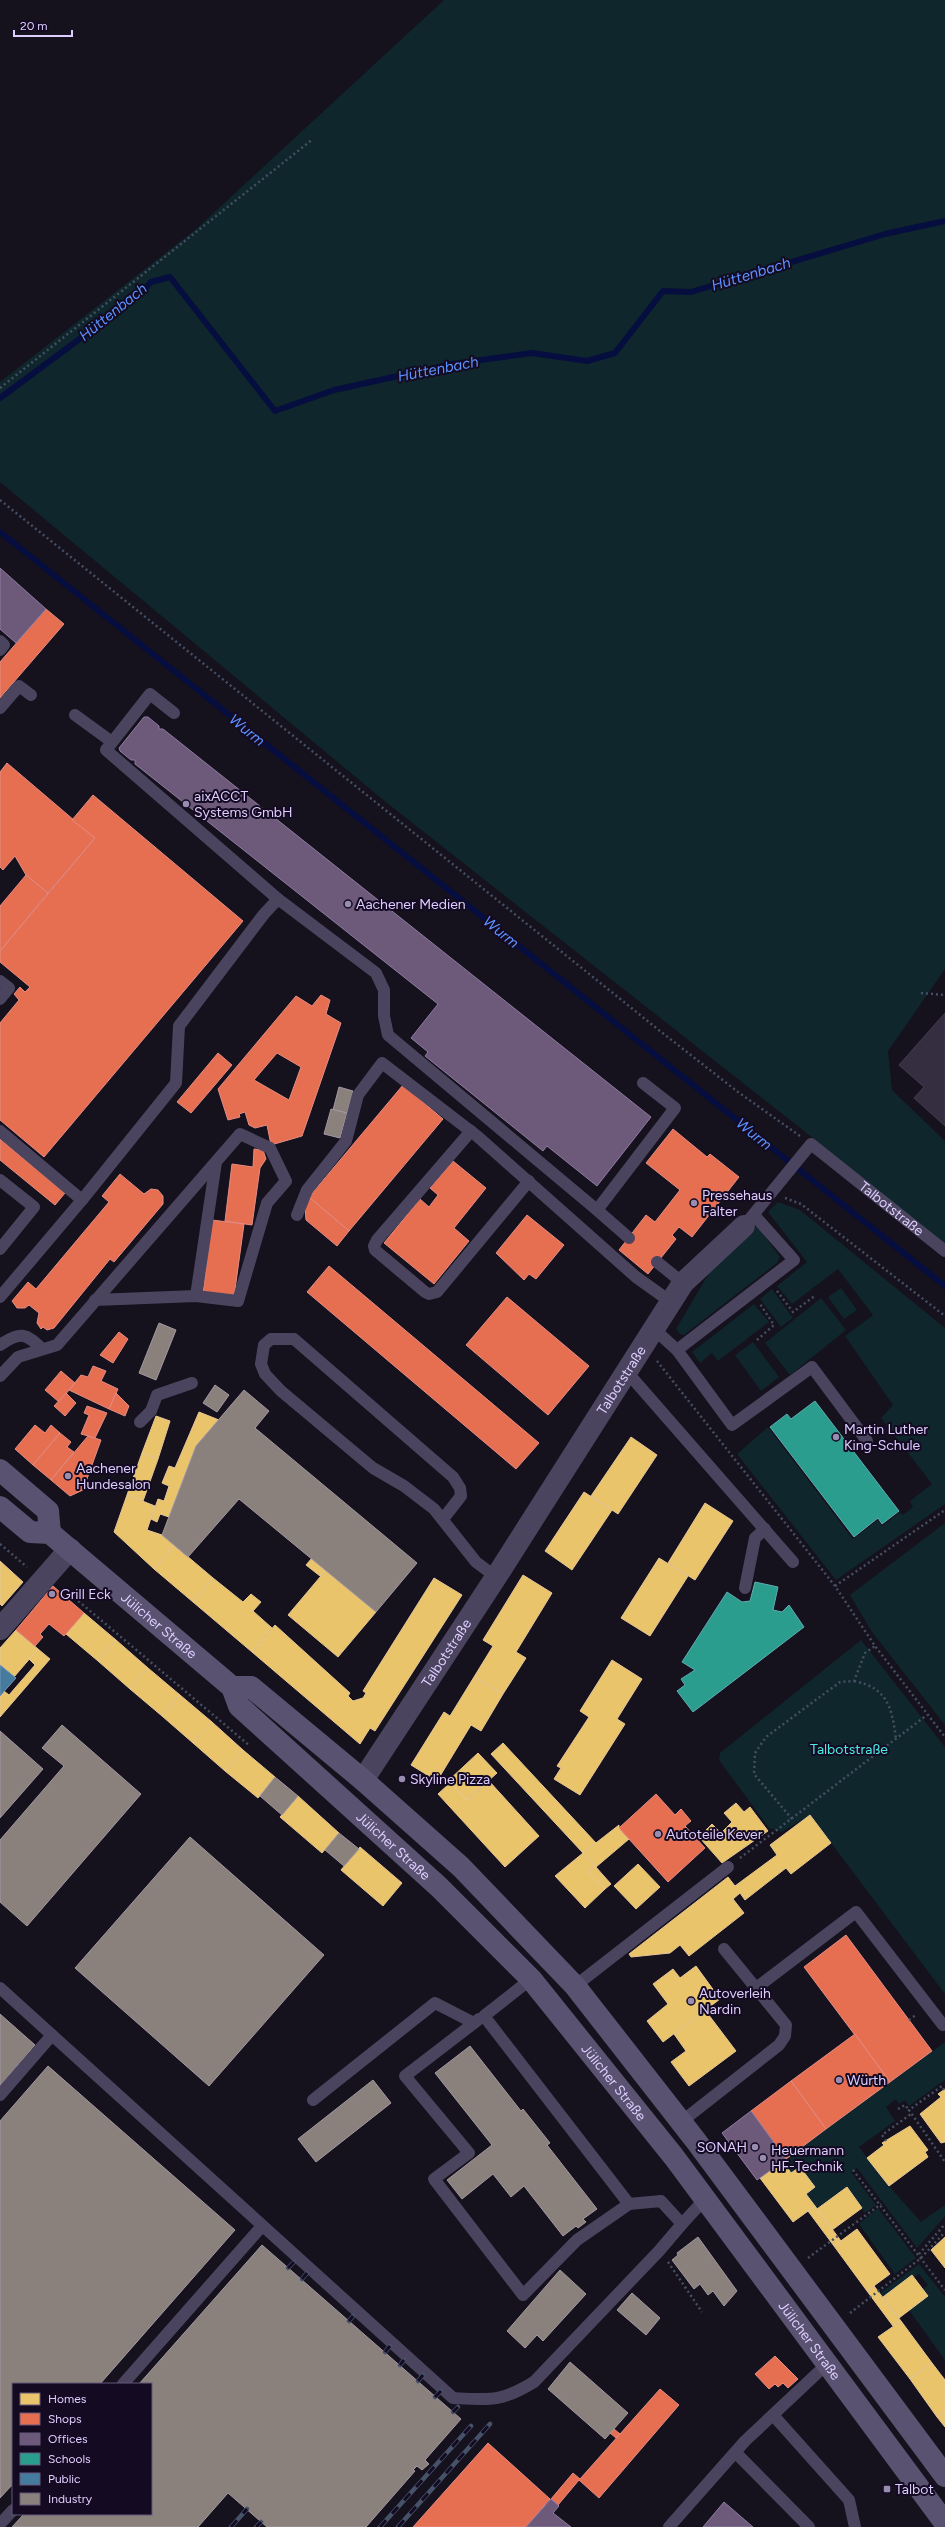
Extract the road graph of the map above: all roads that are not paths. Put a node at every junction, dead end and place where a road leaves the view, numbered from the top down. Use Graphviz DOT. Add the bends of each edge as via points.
graph roads {
  1 [pos="0,642"];
  2 [pos="0,650"];
  3 [pos="31,695"];
  4 [pos="0,708"];
  5 [pos="174,713"];
  6 [pos="75,715"];
  7 [pos="112,742"];
  8 [pos="278,899"];
  9 [pos="0,981"];
  10 [pos="0,999"];
  11 [pos="643,1083"];
  12 [pos="0,1131"];
  13 [pos="471,1131"];
  14 [pos="216,1162"];
  15 [pos="0,1180"];
  16 [pos="529,1181"];
  17 [pos="82,1200"];
  18 [pos="597,1210"];
  19 [pos="297,1215"];
  20 [pos="749,1220"];
  21 [pos="629,1238"];
  22 [pos="0,1249"];
  23 [pos="945,1251"];
  24 [pos="657,1262"];
  25 [pos="683,1284"];
  26 [pos="196,1296"];
  27 [pos="0,1297"];
  28 [pos="95,1300"];
  29 [pos="671,1302"];
  30 [pos="654,1329"];
  31 [pos="0,1345"];
  32 [pos="42,1349"];
  33 [pos="677,1350"];
  34 [pos="627,1372"];
  35 [pos="0,1376"];
  36 [pos="192,1383"];
  37 [pos="140,1422"];
  38 [pos="867,1441"];
  39 [pos="0,1470"];
  40 [pos="0,1507"];
  41 [pos="443,1519"];
  42 [pos="765,1529"];
  43 [pos="50,1533"];
  44 [pos="70,1549"];
  45 [pos="792,1562"];
  46 [pos="496,1577"];
  47 [pos="745,1588"];
  48 [pos="0,1629"];
  49 [pos="232,1687"];
  50 [pos="363,1780"];
  51 [pos="347,1802"];
  52 [pos="728,1867"];
  53 [pos="724,1948"];
  54 [pos="531,1979"];
  55 [pos="575,1986"];
  56 [pos="0,1988"];
  57 [pos="756,1988"];
  58 [pos="479,2020"];
  59 [pos="943,2025"];
  60 [pos="52,2035"];
  61 [pos="0,2095"];
  62 [pos="313,2100"];
  63 [pos="680,2122"];
  64 [pos="726,2182"];
  65 [pos="704,2200"];
  66 [pos="629,2204"];
  67 [pos="682,2224"];
  68 [pos="262,2226"];
  69 [pos="850,2347"];
  70 [pos="827,2364"];
  71 [pos="124,2383"];
  72 [pos="773,2415"];
  73 [pos="736,2453"];
  74 [pos="945,2476"];
  75 [pos="12,2511"];
  76 [pos="945,2523"];
  77 [pos="0,2524"];
  78 [pos="669,2527"];
  79 [pos="809,2527"];
  80 [pos="855,2527"];
  1 -- 2 [label="lane" via="4,645"];
  3 -- 4 [label="lane" via="19,686"];
  5 -- 7 [label="lane" via="150,694"];
  6 -- 7 [label="lane"];
  7 -- 8 [label="lane" via="106,750"];
  8 -- 17 [label="lane" via="179,1026 176,1083"];
  8 -- 18 [label="lane" via="376,973 384,990 384,1016 388,1036"];
  9 -- 10 [label="lane" via="9,988"];
  11 -- 18 [label="lane" via="675,1108"];
  12 -- 17 [label="lane"];
  13 -- 16 [label="lane"];
  13 -- 16 [label="lane" via="377,1240 375,1250 425,1292 437,1292"];
  13 -- 19 [label="lane" via="382,1063 358,1095 346,1141 307,1190"];
  14 -- 26 [label="lane"];
  14 -- 26 [label="lane" via="240,1134 270,1148 286,1181 267,1203 238,1301"];
  14 -- 28 [label="lane"];
  15 -- 22 [label="lane" via="34,1207"];
  16 -- 29 [label="lane" via="636,1277"];
  17 -- 27 [label="lane"];
  18 -- 21 [label="lane"];
  20 -- 23 [label="lane, Talbotstraße" via="809,1146"];
  20 -- 25 [label="street, Talbotstraße"];
  20 -- 33 [label="lane" via="794,1260"];
  24 -- 25 [label="lane"];
  25 -- 29 [label="street, Talbotstraße"];
  26 -- 28 [label="lane"];
  28 -- 32 [label="lane" via="57,1345"];
  29 -- 30 [label="street, Talbotstraße"];
  30 -- 33 [label="lane"];
  30 -- 34 [label="street, Talbotstraße"];
  31 -- 32 [label="lane" via="23,1335 29,1336"];
  32 -- 35 [label="lane" via="18,1357"];
  33 -- 38 [label="lane" via="732,1425 812,1367"];
  34 -- 42 [label="lane"];
  34 -- 46 [label="street, Talbotstraße"];
  36 -- 37 [label="lane" via="157,1396 151,1411"];
  39 -- 43 [label="main road" via="48,1511"];
  40 -- 43 [label="main road" via="30,1532"];
  41 -- 41 [label="lane" via="404,1486 373,1468 281,1391 265,1374 261,1364 264,1345 271,1339 294,1339 453,1477 460,1488 460,1496"];
  41 -- 46 [label="lane" via="476,1562"];
  42 -- 45 [label="lane"];
  42 -- 47 [label="lane" via="755,1538"];
  43 -- 44 [label="main road, Jülicher Straße"];
  44 -- 48 [label="street"];
  44 -- 49 [label="main road, Jülicher Straße"];
  46 -- 50 [label="street, Talbotstraße"];
  49 -- 50 [label="main road, Jülicher Straße" via="251,1687"];
  49 -- 51 [label="main road, Jülicher Straße" via="239,1706"];
  50 -- 51 [label="main road"];
  50 -- 55 [label="main road, Jülicher Straße" via="461,1867"];
  51 -- 54 [label="main road, Jülicher Straße" via="439,1886"];
  52 -- 55 [label="lane"];
  53 -- 57 [label="lane"];
  54 -- 58 [label="lane"];
  54 -- 65 [label="main road, Jülicher Straße" via="674,2157"];
  55 -- 63 [label="main road, Jülicher Straße"];
  56 -- 60 [label="lane"];
  57 -- 59 [label="lane" via="856,1912"];
  57 -- 63 [label="lane" via="786,2025 785,2036 779,2045"];
  58 -- 62 [label="lane" via="435,2003"];
  58 -- 66 [label="lane"];
  58 -- 66 [label="lane" via="405,2076 469,2153 434,2179 523,2295 577,2240"];
  60 -- 61 [label="lane"];
  60 -- 68 [label="lane"];
  63 -- 64 [label="main road, Jülicher Straße"];
  64 -- 65 [label="main road"];
  64 -- 69 [label="main road, Jülicher Straße"];
  65 -- 67 [label="lane"];
  65 -- 70 [label="main road, Jülicher Straße"];
  66 -- 67 [label="lane" via="661,2200"];
  67 -- 68 [label="lane" via="534,2382 513,2395 493,2400 453,2398"];
  68 -- 71 [label="lane"];
  69 -- 70 [label="main road"];
  69 -- 74 [label="main road, Jülicher Straße"];
  70 -- 72 [label="lane"];
  70 -- 76 [label="main road, Jülicher Straße"];
  72 -- 73 [label="lane"];
  72 -- 80 [label="lane" via="849,2500"];
  73 -- 78 [label="lane"];
  73 -- 79 [label="lane"];
  75 -- 77 [label="lane"];
}
